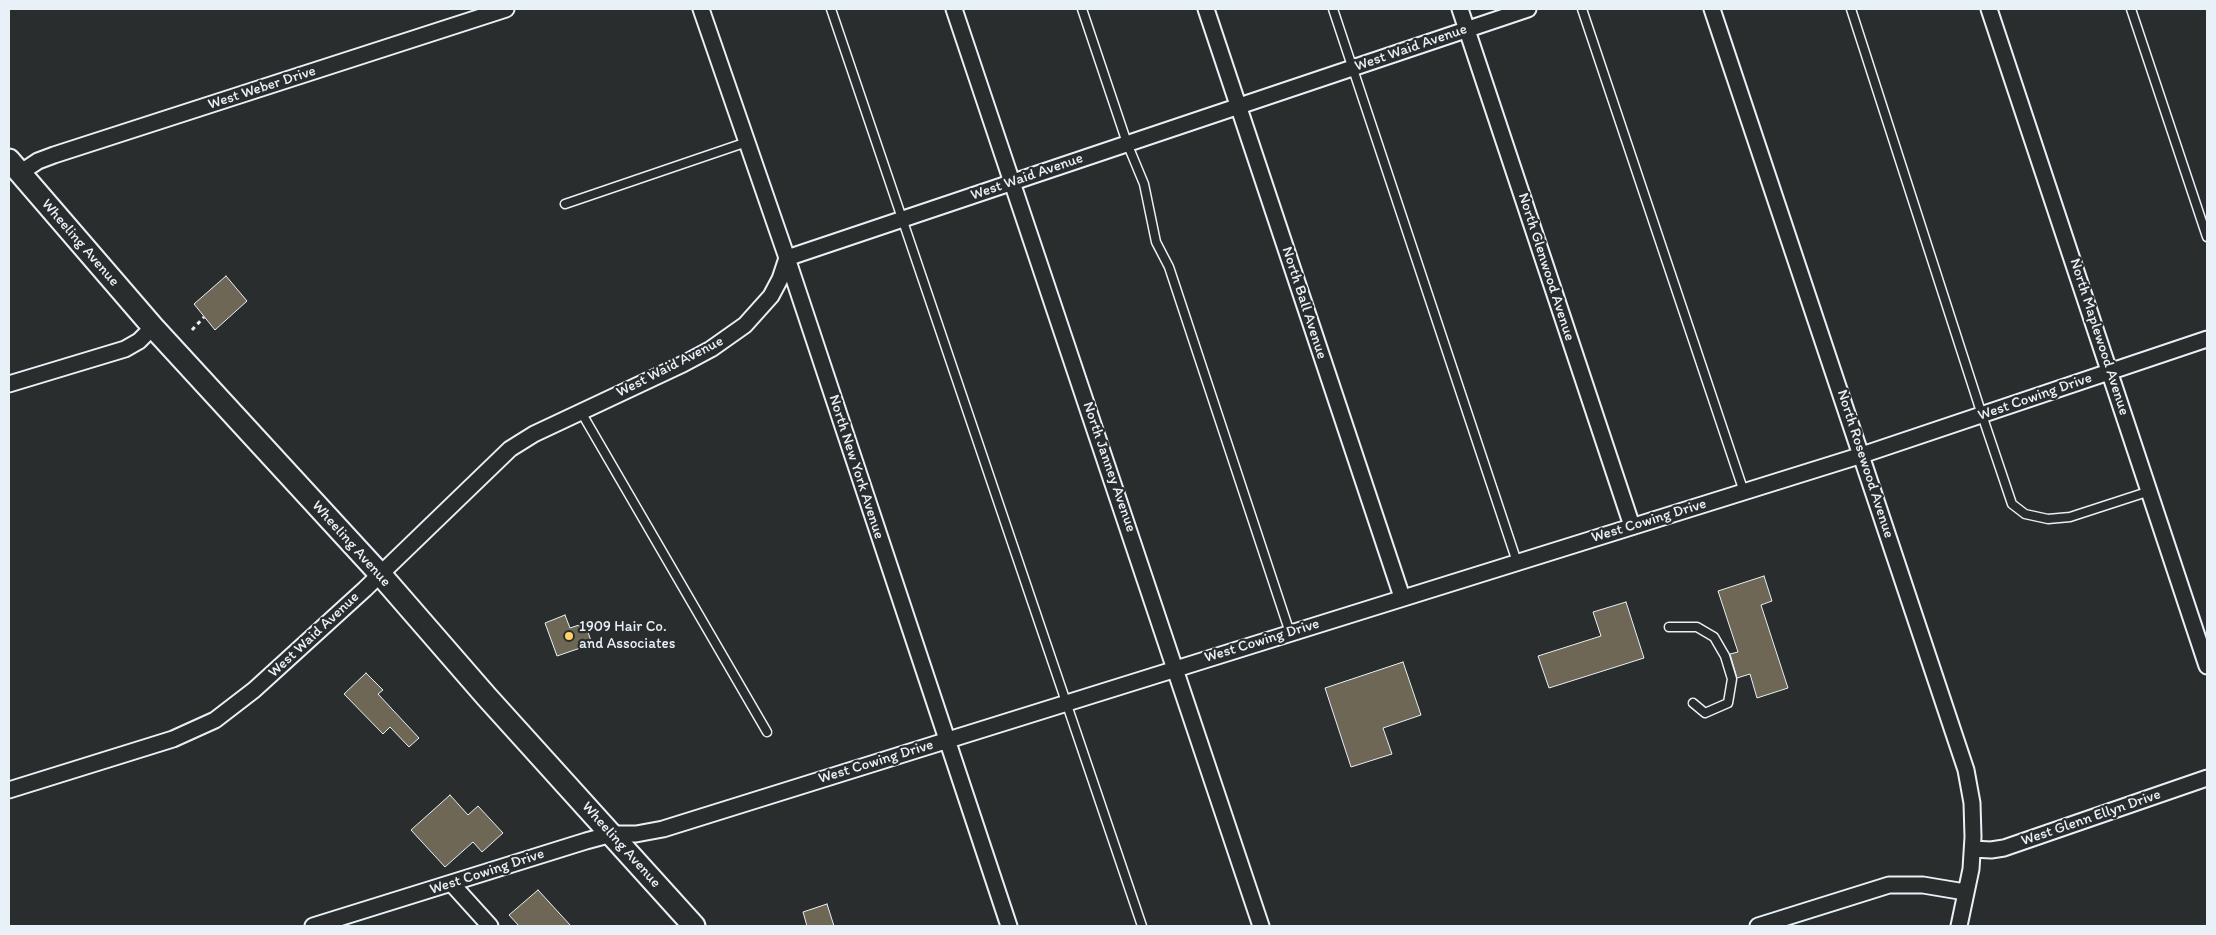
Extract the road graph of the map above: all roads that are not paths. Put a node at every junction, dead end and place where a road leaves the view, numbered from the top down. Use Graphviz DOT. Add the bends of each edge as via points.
graph roads {
  1 [pos="506,9"];
  2 [pos="701,9"];
  3 [pos="831,9"];
  4 [pos="954,9"];
  5 [pos="1082,9"];
  6 [pos="1206,9"];
  7 [pos="1333,9"];
  8 [pos="1460,9"];
  9 [pos="1528,9"];
  10 [pos="1582,9"];
  11 [pos="1712,9"];
  12 [pos="1851,9"];
  13 [pos="1989,9"];
  14 [pos="2130,9"];
  15 [pos="1466,28"];
  16 [pos="1353,67"];
  17 [pos="1239,106"];
  18 [pos="747,142"];
  19 [pos="1127,143"];
  20 [pos="14,166"];
  21 [pos="1012,181"];
  22 [pos="565,204"];
  23 [pos="904,218"];
  24 [pos="2207,237"];
  25 [pos="787,258"];
  26 [pos="153,327"];
  27 [pos="2207,339"];
  28 [pos="2111,372"];
  29 [pos="9,384"];
  30 [pos="581,412"];
  31 [pos="1982,415"];
  32 [pos="1862,455"];
  33 [pos="2150,491"];
  34 [pos="1744,492"];
  35 [pos="1632,526"];
  36 [pos="1517,562"];
  37 [pos="380,574"];
  38 [pos="1402,597"];
  39 [pos="1669,627"];
  40 [pos="1290,633"];
  41 [pos="2207,666"];
  42 [pos="1176,668"];
  43 [pos="1065,703"];
  44 [pos="1693,703"];
  45 [pos="767,732"];
  46 [pos="946,740"];
  47 [pos="2207,778"];
  48 [pos="9,790"];
  49 [pos="612,834"];
  50 [pos="1973,849"];
  51 [pos="452,884"];
  52 [pos="1965,892"];
  53 [pos="313,926"];
  54 [pos="490,926"];
  55 [pos="694,926"];
  56 [pos="1008,926"];
  57 [pos="1142,926"];
  58 [pos="1261,926"];
  59 [pos="1758,926"];
  60 [pos="1959,926"];
  1 -- 20 [label="street, West Weber Drive" via="38,162"];
  2 -- 18 [label="street, North New York Avenue"];
  3 -- 23 [label="lane"];
  4 -- 21 [label="street, North Janney Avenue"];
  5 -- 19 [label="lane"];
  6 -- 17 [label="street, North Ball Avenue"];
  7 -- 16 [label="lane"];
  8 -- 15 [label="street, North Glenwood Avenue"];
  9 -- 15 [label="street, West Waid Avenue"];
  10 -- 34 [label="lane"];
  11 -- 32 [label="street, North Rosewood Avenue"];
  12 -- 31 [label="lane"];
  13 -- 28 [label="street, North Maplewood Avenue"];
  14 -- 24 [label="lane"];
  15 -- 16 [label="street, West Waid Avenue"];
  15 -- 35 [label="street, North Glenwood Avenue"];
  16 -- 17 [label="street, West Waid Avenue"];
  16 -- 36 [label="lane"];
  17 -- 19 [label="street, West Waid Avenue"];
  17 -- 38 [label="street, North Ball Avenue"];
  18 -- 22 [label="lane"];
  18 -- 25 [label="street, North New York Avenue"];
  19 -- 21 [label="street, West Waid Avenue"];
  19 -- 40 [label="lane" via="1144,184 1156,242 1169,267"];
  20 -- 26 [label="main road, Wheeling Avenue"];
  21 -- 23 [label="street, West Waid Avenue"];
  21 -- 42 [label="street, North Janney Avenue"];
  23 -- 25 [label="street, West Waid Avenue"];
  23 -- 43 [label="lane"];
  25 -- 30 [label="street, West Waid Avenue" via="770,296 744,326 683,364"];
  25 -- 46 [label="street, North New York Avenue"];
  26 -- 29 [label="street" via="125,349"];
  26 -- 37 [label="main road, Wheeling Avenue"];
  27 -- 28 [label="street, West Cowing Drive"];
  28 -- 31 [label="street, West Cowing Drive"];
  28 -- 33 [label="street, North Maplewood Avenue"];
  30 -- 37 [label="street, West Waid Avenue" via="510,449"];
  30 -- 45 [label="lane"];
  31 -- 32 [label="street, West Cowing Drive"];
  31 -- 33 [label="lane" via="2012,504 2025,514 2048,519 2070,517"];
  32 -- 34 [label="street, West Cowing Drive"];
  32 -- 50 [label="street, North Rosewood Avenue" via="1966,770 1972,803"];
  33 -- 41 [label="street, North Maplewood Avenue"];
  34 -- 35 [label="street, West Cowing Drive"];
  35 -- 36 [label="street, West Cowing Drive"];
  36 -- 38 [label="street, West Cowing Drive"];
  37 -- 48 [label="street, West Waid Avenue" via="254,690 215,720 173,739"];
  37 -- 49 [label="main road, Wheeling Avenue" via="504,717"];
  38 -- 40 [label="street, West Cowing Drive"];
  39 -- 44 [label="lane" via="1697,627 1714,637 1725,656 1732,680 1728,703 1705,713"];
  40 -- 42 [label="street, West Cowing Drive"];
  42 -- 43 [label="street, West Cowing Drive"];
  42 -- 58 [label="street, North Janney Avenue"];
  43 -- 46 [label="street, West Cowing Drive"];
  43 -- 57 [label="lane"];
  46 -- 49 [label="street, West Cowing Drive" via="663,829"];
  46 -- 56 [label="street, North New York Avenue"];
  47 -- 50 [label="street, West Glenn Ellyn Drive" via="2004,848"];
  49 -- 51 [label="street, West Cowing Drive"];
  49 -- 55 [label="main road, Wheeling Avenue"];
  50 -- 52 [label="street, North Rosewood Avenue"];
  51 -- 53 [label="street, West Cowing Drive"];
  51 -- 54 [label="street"];
  52 -- 59 [label="street" via="1923,885 1889,884"];
  52 -- 60 [label="street, North Rosewood Avenue"];
}
